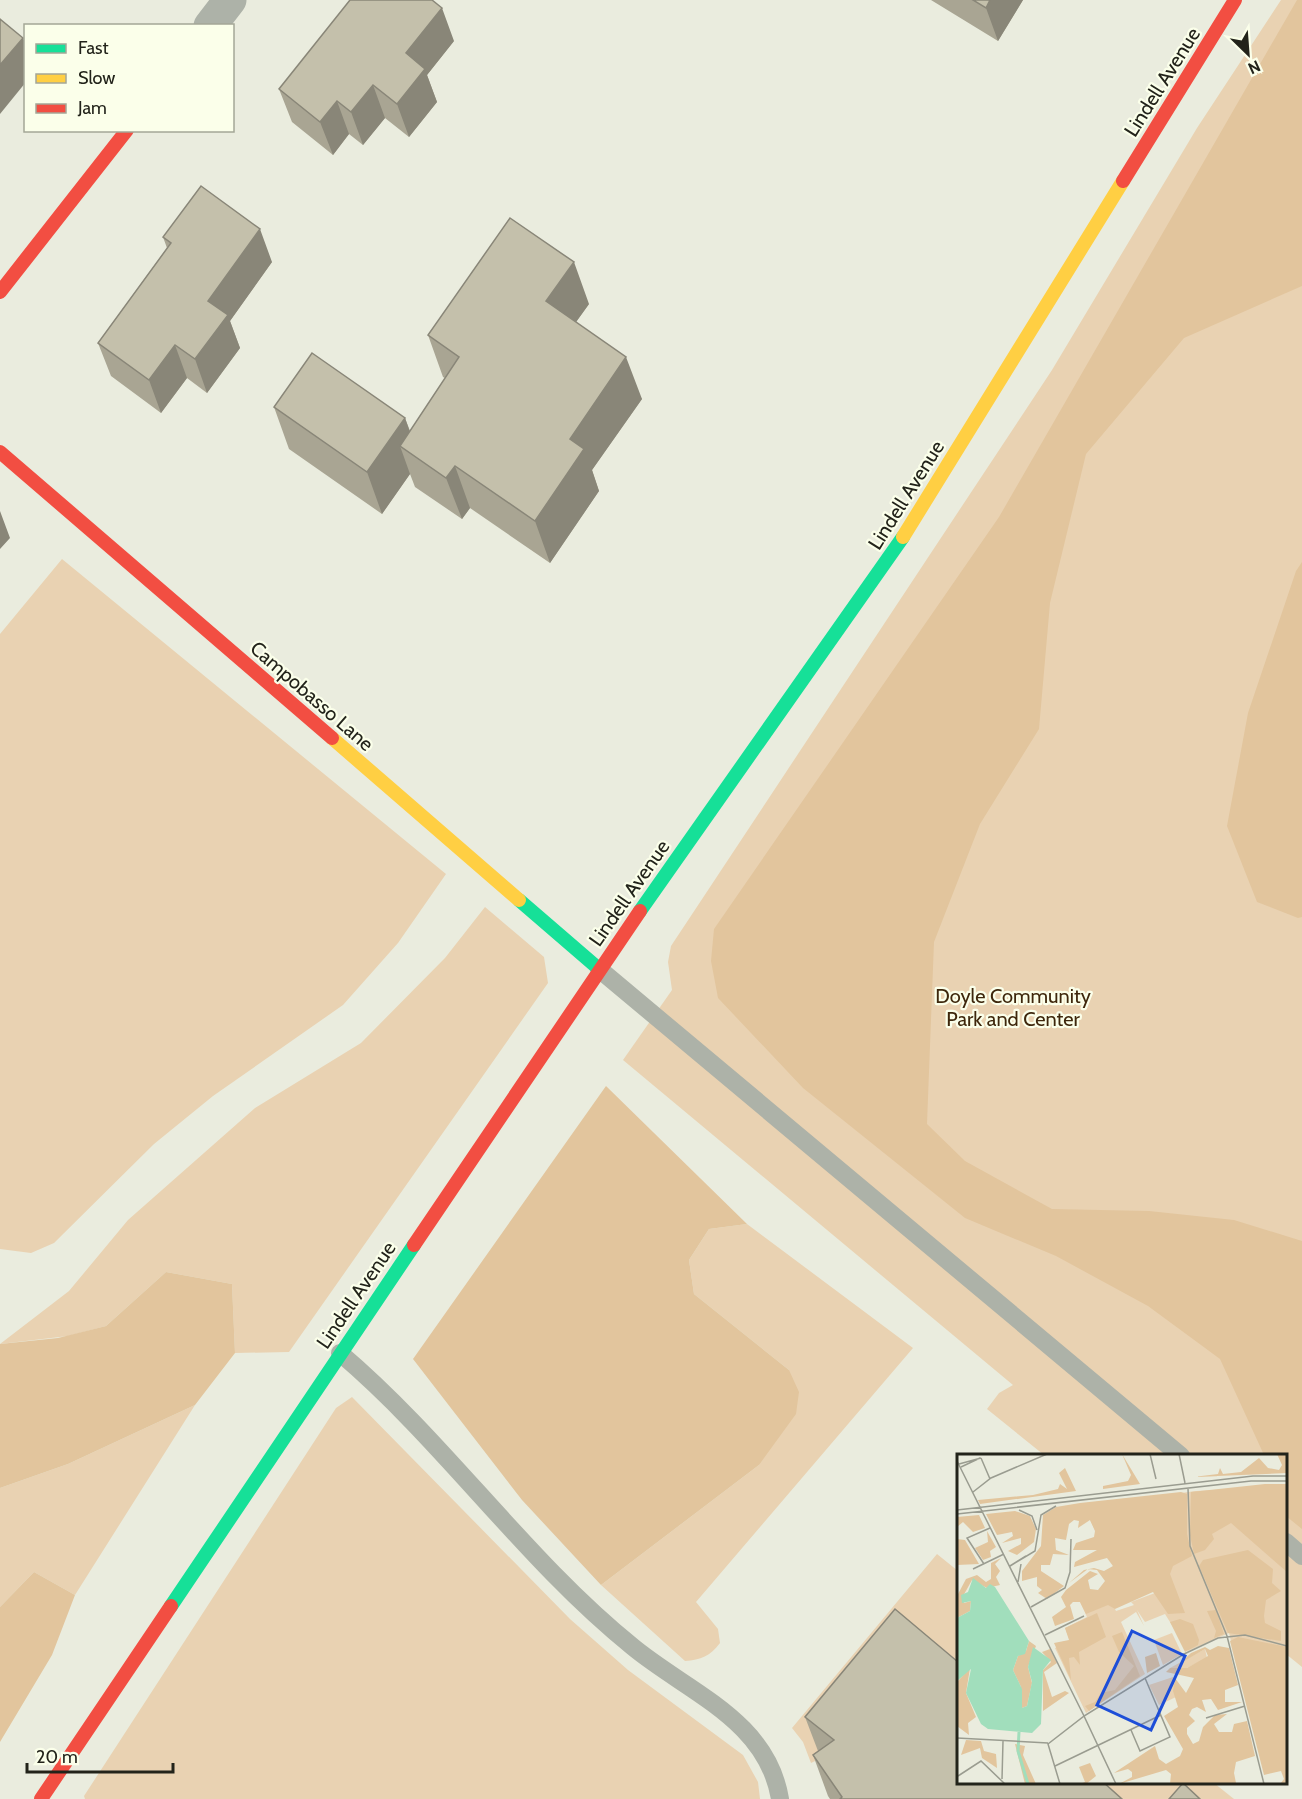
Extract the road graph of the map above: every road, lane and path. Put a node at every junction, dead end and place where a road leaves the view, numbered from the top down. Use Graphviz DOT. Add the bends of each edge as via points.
graph roads {
  1 [pos="230,0"];
  2 [pos="1235,0"];
  3 [pos="212,24"];
  4 [pos="125,132"];
  5 [pos="0,292"];
  6 [pos="0,453"];
  7 [pos="599,969"];
  8 [pos="340,1353"];
  9 [pos="1180,1454"];
  10 [pos="1287,1543"];
  11 [pos="1302,1556"];
  12 [pos="41,1799"];
  13 [pos="780,1799"];
  1 -- 3 [label="street"];
  2 -- 7 [label="street, Lindell Avenue" via="897,547"];
  4 -- 5 [label="street"];
  6 -- 7 [label="street, Campobasso Lane"];
  7 -- 8 [label="street, Lindell Avenue"];
  7 -- 9 [label="lane"];
  8 -- 12 [label="street, Lindell Avenue"];
  8 -- 13 [label="lane" via="412,1420 578,1599 634,1648 738,1723 760,1748 776,1777"];
  10 -- 11 [label="lane"];
}
